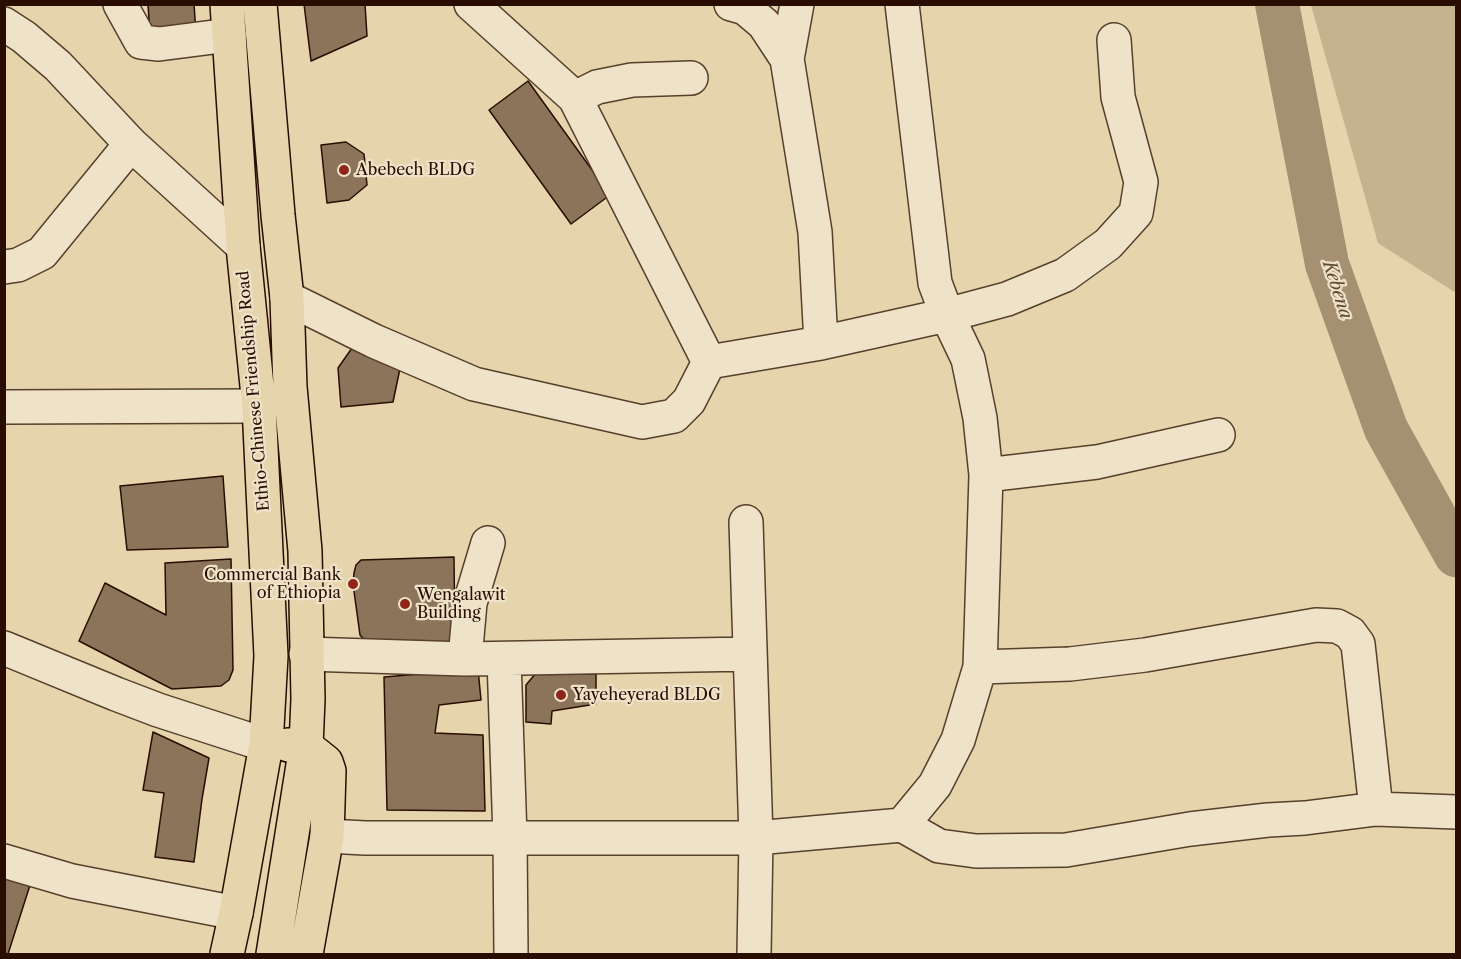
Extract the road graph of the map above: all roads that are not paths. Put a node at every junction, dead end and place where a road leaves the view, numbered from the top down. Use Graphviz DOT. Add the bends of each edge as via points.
graph roads {
  1 [pos="120,4"];
  2 [pos="260,4"];
  3 [pos="471,4"];
  4 [pos="731,4"];
  5 [pos="797,4"];
  6 [pos="902,4"];
  7 [pos="228,20"];
  8 [pos="4,24"];
  9 [pos="1114,40"];
  10 [pos="787,59"];
  11 [pos="691,78"];
  12 [pos="575,98"];
  13 [pos="131,144"];
  14 [pos="243,246"];
  15 [pos="4,267"];
  16 [pos="288,298"];
  17 [pos="947,315"];
  18 [pos="821,343"];
  19 [pos="709,362"];
  20 [pos="4,406"];
  21 [pos="259,406"];
  22 [pos="1218,435"];
  23 [pos="986,475"];
  24 [pos="746,522"];
  25 [pos="488,543"];
  26 [pos="4,648"];
  27 [pos="306,654"];
  28 [pos="750,654"];
  29 [pos="465,659"];
  30 [pos="504,659"];
  31 [pos="980,667"];
  32 [pos="266,745"];
  33 [pos="306,746"];
  34 [pos="1376,809"];
  35 [pos="1456,812"];
  36 [pos="902,825"];
  37 [pos="327,836"];
  38 [pos="510,837"];
  39 [pos="756,838"];
  40 [pos="4,861"];
  41 [pos="236,913"];
  42 [pos="227,954"];
  43 [pos="273,954"];
  44 [pos="306,954"];
  45 [pos="515,954"];
  46 [pos="754,954"];
  1 -- 7 [label="street" via="141,42 159,44"];
  2 -- 16 [label="main road"];
  3 -- 12 [label="street"];
  4 -- 10 [label="street" via="745,8 764,24"];
  5 -- 10 [label="street"];
  6 -- 17 [label="street" via="935,283"];
  7 -- 14 [label="main road, Ethio-Chinese Friendship Road"];
  8 -- 13 [label="street" via="58,66"];
  9 -- 17 [label="street" via="1118,97 1141,182 1136,213 1108,244 1065,275 1007,299"];
  10 -- 18 [label="street" via="815,232"];
  11 -- 12 [label="street" via="632,80 597,87"];
  12 -- 19 [label="street"];
  13 -- 14 [label="street"];
  13 -- 15 [label="street" via="42,253 18,266"];
  14 -- 21 [label="main road, Ethio-Chinese Friendship Road"];
  16 -- 19 [label="street" via="474,384 642,422 674,416 689,401"];
  16 -- 27 [label="main road" via="290,387 305,551"];
  17 -- 18 [label="street"];
  17 -- 23 [label="street" via="968,359"];
  18 -- 19 [label="street"];
  20 -- 21 [label="street"];
  21 -- 32 [label="main road, Ethio-Chinese Friendship Road" via="271,656"];
  22 -- 23 [label="street" via="1097,462"];
  23 -- 31 [label="street"];
  24 -- 28 [label="street"];
  25 -- 29 [label="street" via="470,603"];
  26 -- 32 [label="street" via="126,698"];
  27 -- 29 [label="street"];
  27 -- 33 [label="main road"];
  28 -- 30 [label="street"];
  28 -- 39 [label="street"];
  29 -- 30 [label="street"];
  30 -- 38 [label="street"];
  31 -- 34 [label="street" via="1070,664 1316,625 1337,626 1350,633 1358,644"];
  31 -- 36 [label="street" via="958,740 935,785"];
  32 -- 33 [label="main road"];
  32 -- 41 [label="main road, Ethio-Chinese Friendship Road"];
  33 -- 37 [label="main road" via="326,762 329,771"];
  33 -- 43 [label="main road"];
  34 -- 35 [label="street"];
  34 -- 36 [label="street" via="1190,829 1066,849 976,851 939,846"];
  36 -- 39 [label="street"];
  37 -- 38 [label="street"];
  37 -- 44 [label="main road"];
  38 -- 39 [label="street"];
  38 -- 45 [label="street"];
  39 -- 46 [label="street"];
  40 -- 41 [label="street" via="72,881"];
  41 -- 42 [label="main road, Ethio-Chinese Friendship Road"];
}
